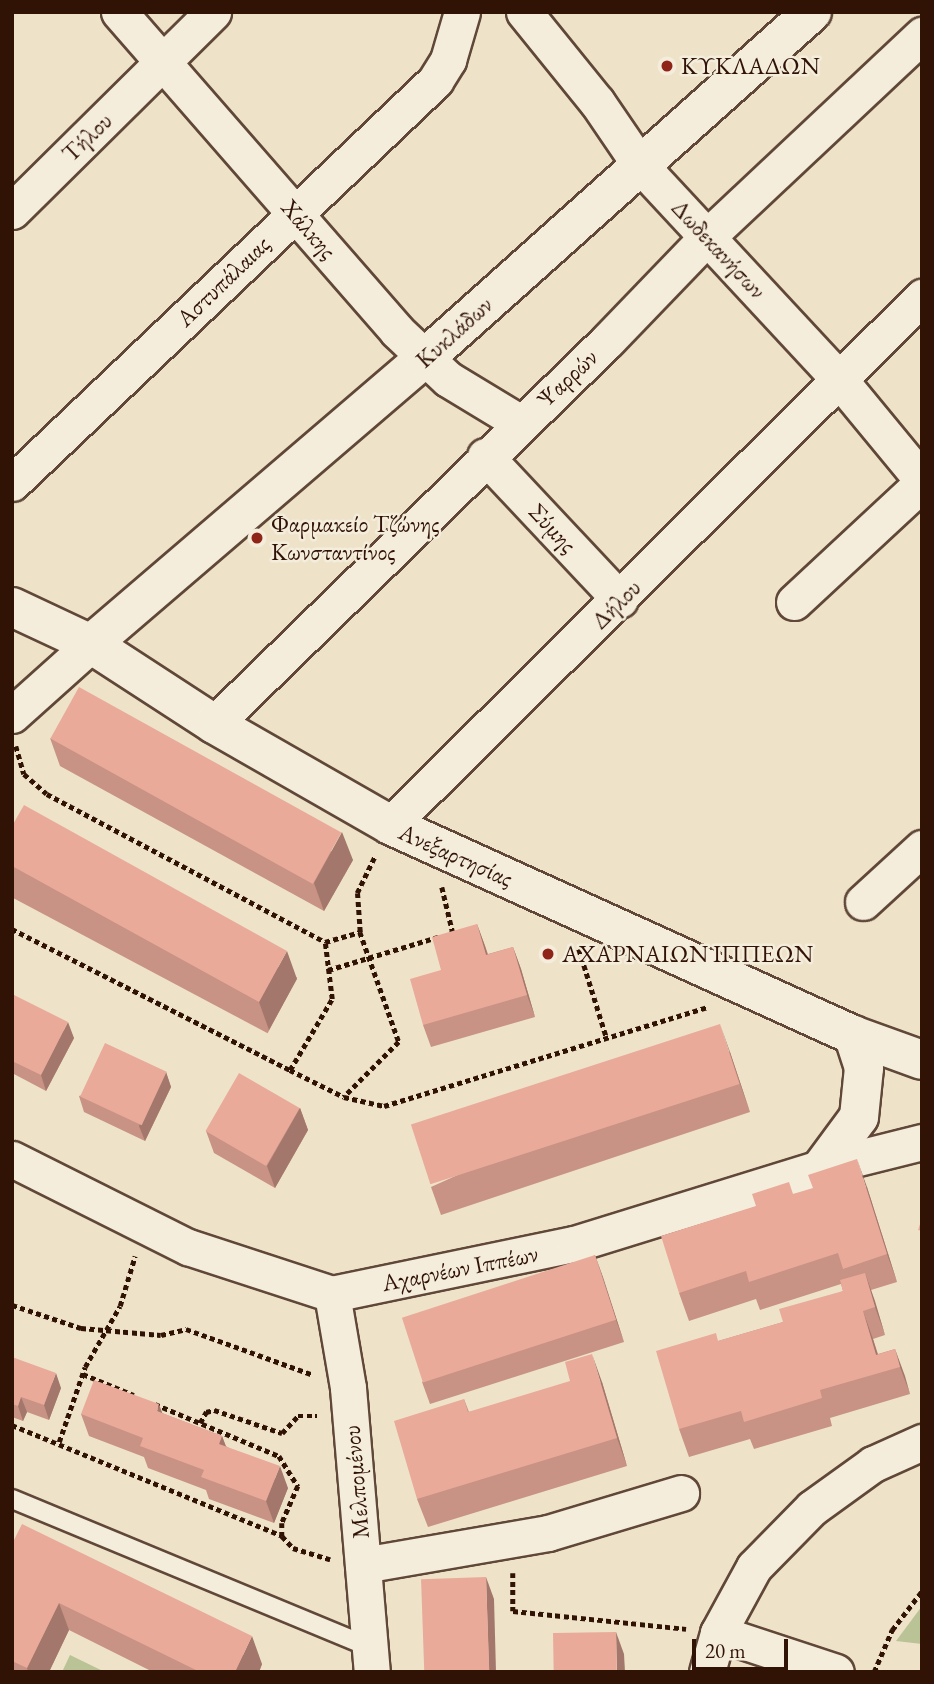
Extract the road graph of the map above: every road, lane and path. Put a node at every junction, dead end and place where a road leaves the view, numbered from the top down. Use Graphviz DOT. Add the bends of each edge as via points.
graph roads {
  1 [pos="119,12"];
  2 [pos="213,12"];
  3 [pos="462,12"];
  4 [pos="812,12"];
  5 [pos="530,14"];
  6 [pos="922,35"];
  7 [pos="162,64"];
  8 [pos="640,165"];
  9 [pos="12,211"];
  10 [pos="295,212"];
  11 [pos="708,236"];
  12 [pos="922,297"];
  13 [pos="425,358"];
  14 [pos="838,377"];
  15 [pos="519,422"];
  16 [pos="485,456"];
  17 [pos="922,482"];
  18 [pos="12,483"];
  19 [pos="620,600"];
  20 [pos="794,602"];
  21 [pos="12,607"];
  22 [pos="91,645"];
  23 [pos="12,715"];
  24 [pos="214,724"];
  25 [pos="12,736"];
  26 [pos="390,825"];
  27 [pos="431,844"];
  28 [pos="922,848"];
  29 [pos="564,902"];
  30 [pos="863,902"];
  31 [pos="12,929"];
  32 [pos="360,932"];
  33 [pos="325,942"];
  34 [pos="367,958"];
  35 [pos="328,970"];
  36 [pos="721,972"];
  37 [pos="853,1035"];
  38 [pos="607,1039"];
  39 [pos="922,1060"];
  40 [pos="290,1070"];
  41 [pos="344,1097"];
  42 [pos="922,1142"];
  43 [pos="12,1159"];
  44 [pos="822,1167"];
  45 [pos="144,1225"];
  46 [pos="332,1294"];
  47 [pos="12,1305"];
  48 [pos="108,1327"];
  49 [pos="83,1374"];
  50 [pos="349,1402"];
  51 [pos="200,1423"];
  52 [pos="12,1425"];
  53 [pos="59,1442"];
  54 [pos="922,1442"];
  55 [pos="681,1493"];
  56 [pos="12,1499"];
  57 [pos="282,1536"];
  58 [pos="513,1539"];
  59 [pos="363,1565"];
  60 [pos="922,1591"];
  61 [pos="718,1633"];
  62 [pos="371,1659"];
  63 [pos="706,1672"];
  64 [pos="836,1672"];
  65 [pos="874,1672"];
  1 -- 7 [label="street, Χάλκης"];
  2 -- 7 [label="street, Τήλου"];
  3 -- 10 [label="street, Αστυπάλαιας" via="448,60 435,81"];
  4 -- 8 [label="street, Κυκλάδων"];
  5 -- 8 [label="street, Δωδεκανήσων"];
  6 -- 11 [label="street, Ψαρρών"];
  7 -- 9 [label="street, Τήλου"];
  7 -- 10 [label="street, Χάλκης"];
  8 -- 11 [label="street, Δωδεκανήσων"];
  8 -- 13 [label="street, Κυκλάδων"];
  10 -- 13 [label="street, Χάλκης"];
  10 -- 18 [label="street, Αστυπάλαιας"];
  11 -- 14 [label="street, Δωδεκανήσων"];
  11 -- 15 [label="street, Ψαρρών" via="608,340"];
  12 -- 14 [label="street, Δήλου"];
  13 -- 15 [label="street, Χάλκης" via="448,379"];
  13 -- 22 [label="street, Κυκλάδων"];
  14 -- 17 [label="street, Δωδεκανήσων"];
  14 -- 19 [label="street, Δήλου"];
  15 -- 16 [label="street, Ψαρρών"];
  16 -- 19 [label="street, Σύμης"];
  16 -- 24 [label="street, Ψαρρών"];
  17 -- 20 [label="street"];
  19 -- 26 [label="street, Δήλου"];
  21 -- 22 [label="street, Ανεξαρτησίας"];
  22 -- 23 [label="street"];
  22 -- 24 [label="street, Ανεξαρτησίας"];
  24 -- 26 [label="street, Ανεξαρτησίας"];
  25 -- 33 [label="path" via="24,774 47,794"];
  26 -- 27 [label="street, Ανεξαρτησίας"];
  26 -- 32 [label="path" via="357,893"];
  27 -- 29 [label="street, Ανεξαρτησίας"];
  27 -- 34 [label="path" via="453,933"];
  28 -- 30 [label="street"];
  29 -- 36 [label="street, Ανεξαρτησίας"];
  29 -- 38 [label="path"];
  31 -- 40 [label="path"];
  32 -- 33 [label="path"];
  32 -- 34 [label="path"];
  33 -- 35 [label="path"];
  34 -- 35 [label="path"];
  34 -- 41 [label="path" via="399,1042"];
  35 -- 40 [label="path" via="332,999"];
  36 -- 37 [label="street, Ανεξαρτησίας"];
  36 -- 38 [label="path" via="723,991 715,1004"];
  37 -- 39 [label="street, Ανεξαρτησίας"];
  37 -- 44 [label="street" via="864,1068 859,1117"];
  38 -- 41 [label="path" via="384,1106"];
  40 -- 41 [label="path"];
  42 -- 44 [label="street, Αχαρνέων Ιππέων"];
  43 -- 45 [label="street, Αχαρνέων Ιππέων"];
  44 -- 46 [label="street, Αχαρνέων Ιππέων" via="574,1244"];
  45 -- 46 [label="street, Αχαρνέων Ιππέων" via="251,1270"];
  45 -- 48 [label="path" via="120,1306"];
  46 -- 50 [label="street, Μελπομένου"];
  47 -- 48 [label="path" via="59,1323"];
  48 -- 49 [label="path"];
  48 -- 50 [label="path" via="161,1335 186,1329"];
  49 -- 51 [label="path"];
  49 -- 53 [label="path"];
  50 -- 51 [label="path" via="298,1416 282,1433 214,1410 206,1412"];
  50 -- 59 [label="street, Μελπομένου"];
  51 -- 57 [label="path" via="279,1457 288,1467 298,1486 282,1523"];
  52 -- 53 [label="path"];
  53 -- 57 [label="path"];
  54 -- 61 [label="street" via="873,1464 812,1508 754,1567"];
  55 -- 58 [label="street"];
  56 -- 62 [label="lane"];
  57 -- 59 [label="path" via="293,1548 317,1557"];
  58 -- 59 [label="street"];
  58 -- 61 [label="path" via="513,1611"];
  59 -- 62 [label="street, Μελπομένου"];
  60 -- 65 [label="path" via="892,1630"];
  61 -- 63 [label="street"];
  61 -- 64 [label="street" via="797,1663"];
}
